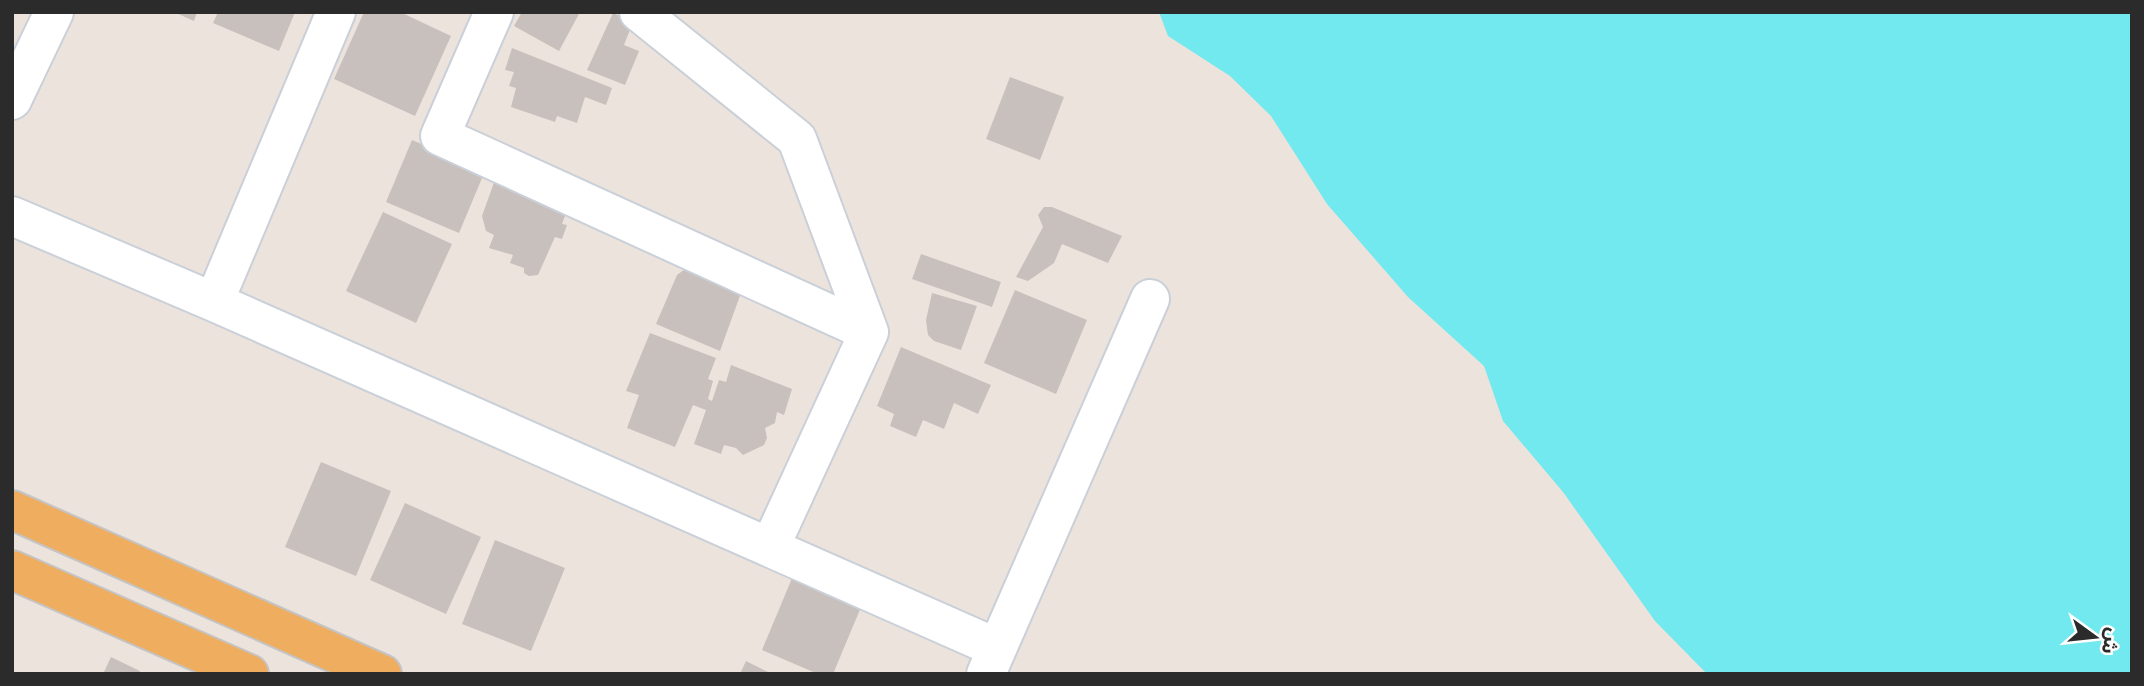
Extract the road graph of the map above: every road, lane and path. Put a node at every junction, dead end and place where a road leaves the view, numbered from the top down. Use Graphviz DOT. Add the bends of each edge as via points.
graph roads {
  1 [pos="54,12"];
  2 [pos="336,12"];
  3 [pos="494,12"];
  4 [pos="639,12"];
  5 [pos="12,100"];
  6 [pos="12,216"];
  7 [pos="1150,299"];
  8 [pos="214,302"];
  9 [pos="869,332"];
  10 [pos="12,510"];
  11 [pos="770,547"];
  12 [pos="12,569"];
  13 [pos="991,661"];
  14 [pos="249,674"];
  15 [pos="382,674"];
  1 -- 5 [label="street"];
  2 -- 8 [label="street"];
  3 -- 9 [label="street" via="440,136"];
  4 -- 9 [label="street" via="797,139"];
  6 -- 8 [label="street"];
  7 -- 13 [label="street"];
  8 -- 11 [label="street"];
  9 -- 11 [label="street"];
  10 -- 15 [label="main road"];
  11 -- 13 [label="street"];
  12 -- 14 [label="main road"];
}
